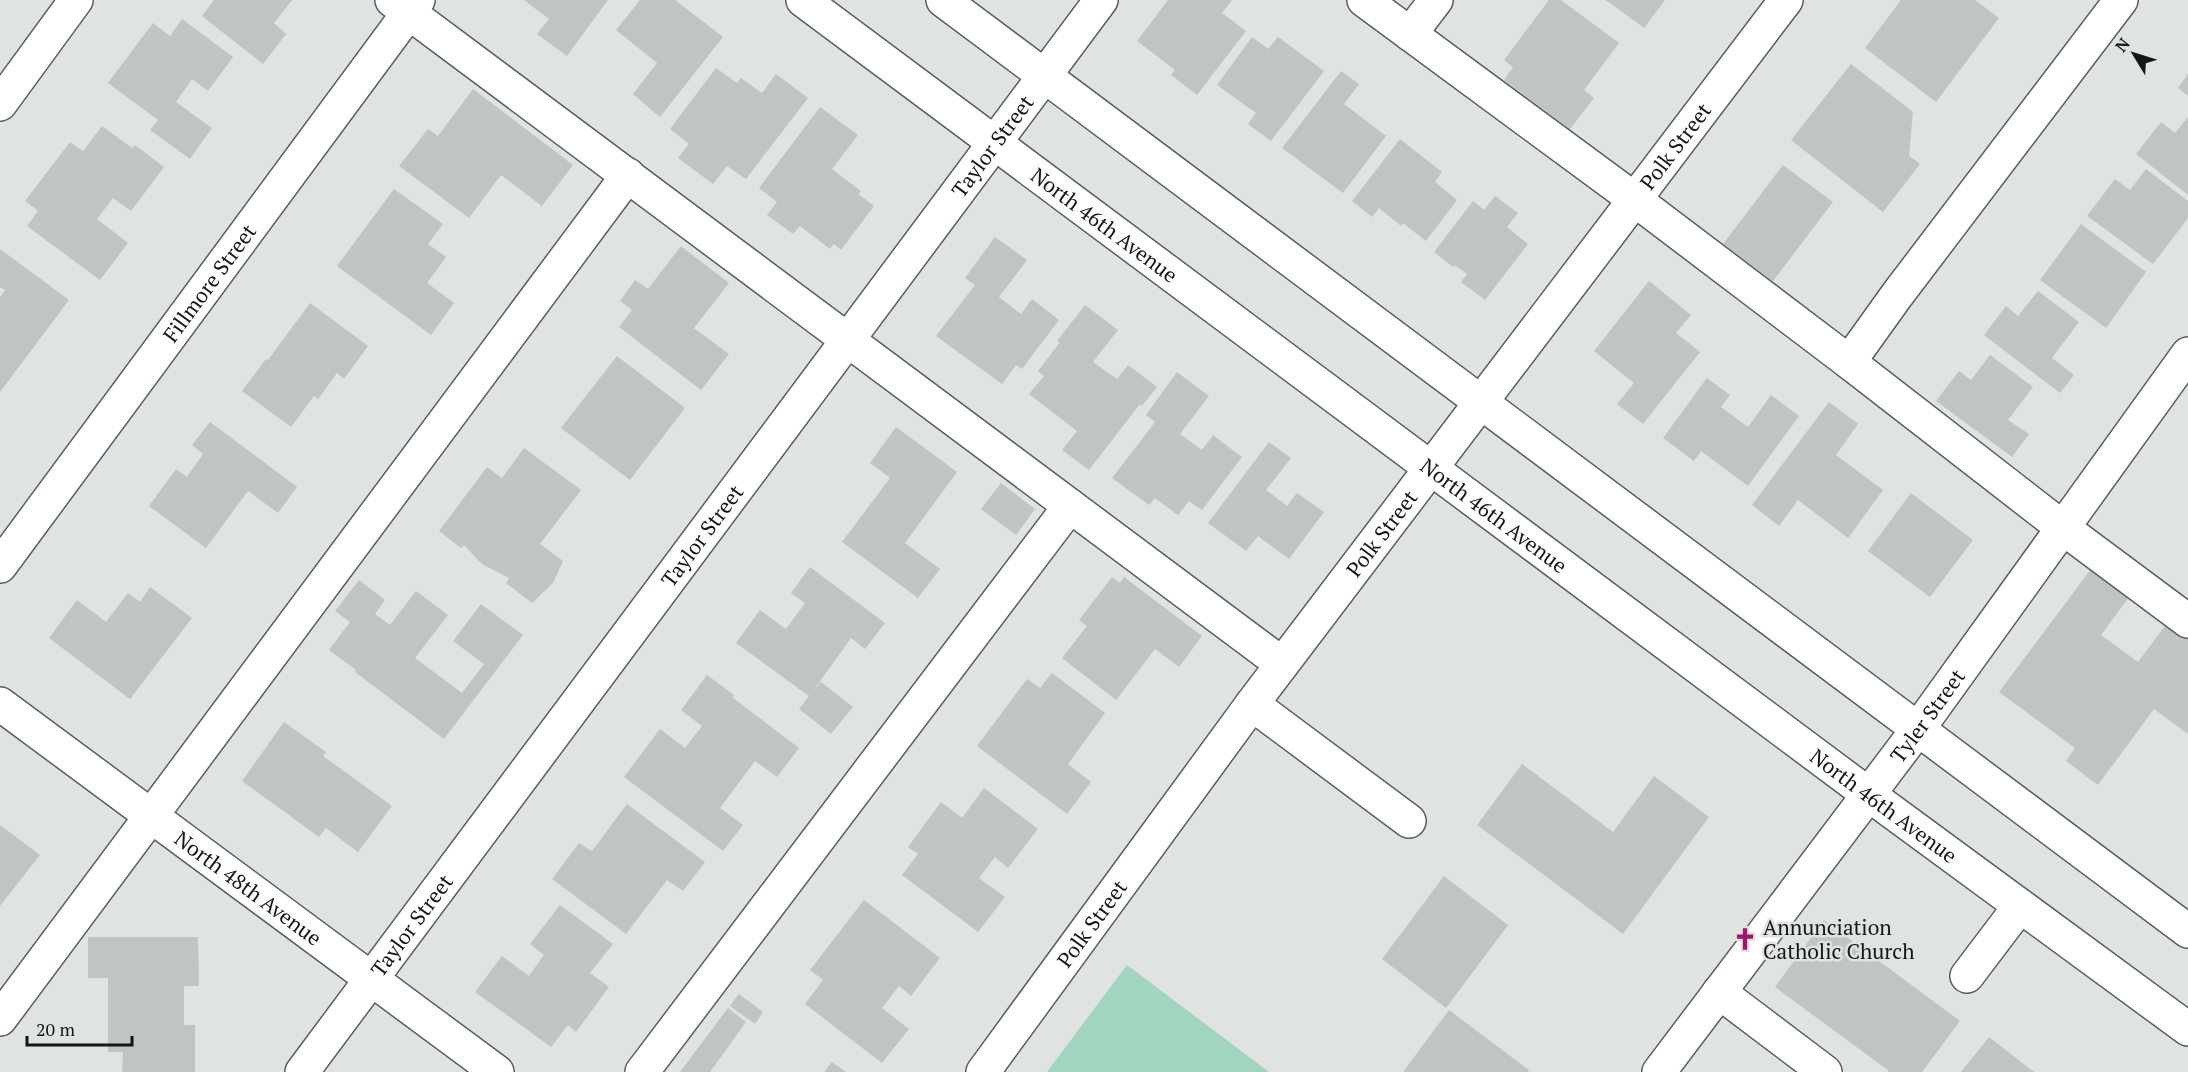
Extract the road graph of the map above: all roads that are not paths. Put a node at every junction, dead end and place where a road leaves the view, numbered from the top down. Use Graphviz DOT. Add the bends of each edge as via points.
graph roads {
  1 [pos="76,0"];
  2 [pos="803,0"];
  3 [pos="943,0"];
  4 [pos="1101,0"];
  5 [pos="1364,0"];
  6 [pos="1436,0"];
  7 [pos="1786,0"];
  8 [pos="2121,0"];
  9 [pos="407,4"];
  10 [pos="1410,34"];
  11 [pos="1045,76"];
  12 [pos="0,104"];
  13 [pos="995,143"];
  14 [pos="628,175"];
  15 [pos="1634,200"];
  16 [pos="848,340"];
  17 [pos="2188,354"];
  18 [pos="1850,362"];
  19 [pos="1480,403"];
  20 [pos="1431,467"];
  21 [pos="1070,506"];
  22 [pos="2063,528"];
  23 [pos="0,566"];
  24 [pos="2188,621"];
  25 [pos="1282,664"];
  26 [pos="0,704"];
  27 [pos="1252,704"];
  28 [pos="1918,729"];
  29 [pos="1868,794"];
  30 [pos="151,816"];
  31 [pos="1409,821"];
  32 [pos="2020,906"];
  33 [pos="2188,931"];
  34 [pos="1967,976"];
  35 [pos="371,980"];
  36 [pos="1719,992"];
  37 [pos="0,1019"];
  38 [pos="2188,1029"];
  39 [pos="302,1072"];
  40 [pos="497,1072"];
  41 [pos="642,1072"];
  42 [pos="983,1072"];
  43 [pos="1659,1072"];
  44 [pos="1825,1072"];
  1 -- 12 [label="street"];
  2 -- 13 [label="street, North 46th Avenue"];
  3 -- 11 [label="street"];
  4 -- 11 [label="street, Taylor Street"];
  5 -- 10 [label="street"];
  6 -- 10 [label="street"];
  7 -- 15 [label="street, Polk Street"];
  8 -- 18 [label="street"];
  9 -- 14 [label="street"];
  9 -- 23 [label="street, Fillmore Street"];
  10 -- 15 [label="street"];
  11 -- 13 [label="street, Taylor Street"];
  11 -- 19 [label="street"];
  13 -- 16 [label="street, Taylor Street"];
  13 -- 20 [label="street, North 46th Avenue"];
  14 -- 16 [label="street"];
  14 -- 30 [label="street"];
  15 -- 18 [label="street"];
  15 -- 19 [label="street, Polk Street"];
  16 -- 21 [label="street"];
  16 -- 35 [label="street, Taylor Street"];
  17 -- 22 [label="street, Tyler Street"];
  18 -- 22 [label="street"];
  19 -- 20 [label="street, Polk Street"];
  19 -- 28 [label="street"];
  20 -- 25 [label="street, Polk Street"];
  20 -- 29 [label="street, North 46th Avenue"];
  21 -- 25 [label="street"];
  21 -- 41 [label="street"];
  22 -- 24 [label="street"];
  22 -- 28 [label="street, Tyler Street"];
  25 -- 27 [label="street, Polk Street"];
  26 -- 30 [label="street, North 48th Avenue"];
  27 -- 31 [label="street"];
  27 -- 42 [label="street, Polk Street"];
  28 -- 29 [label="street, Tyler Street"];
  28 -- 33 [label="street"];
  29 -- 32 [label="street, North 46th Avenue"];
  29 -- 36 [label="street, Tyler Street"];
  30 -- 35 [label="street, North 48th Avenue"];
  30 -- 37 [label="street"];
  32 -- 34 [label="street"];
  32 -- 38 [label="street, North 46th Avenue"];
  35 -- 39 [label="street, Taylor Street"];
  35 -- 40 [label="street, North 48th Avenue"];
  36 -- 43 [label="street, Tyler Street"];
  36 -- 44 [label="street"];
}
